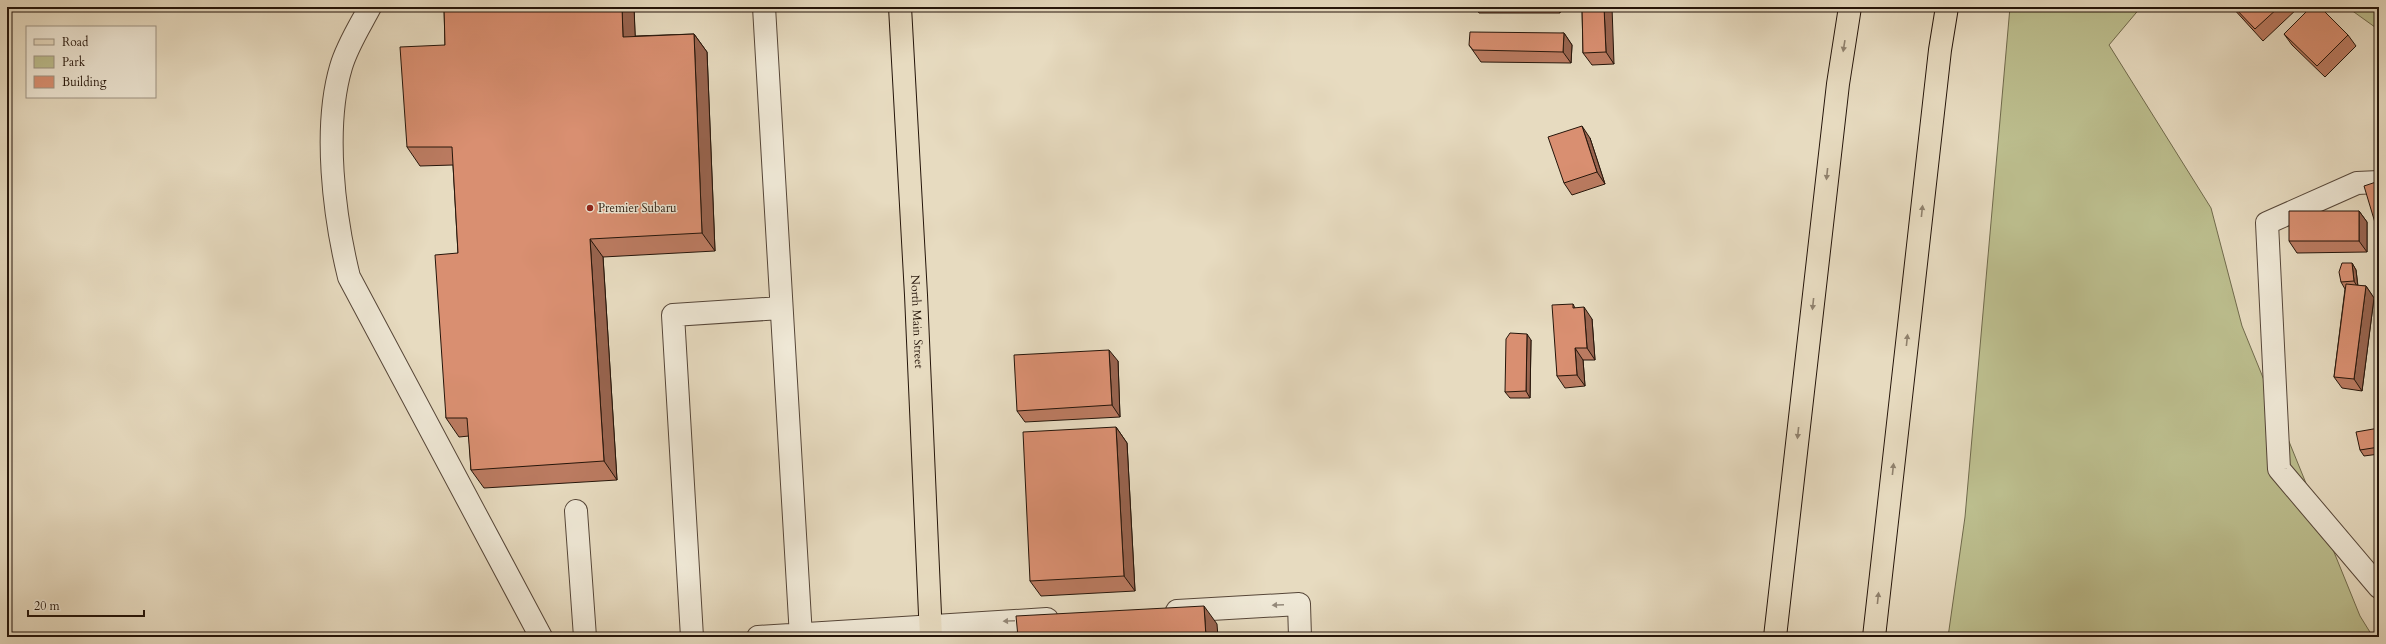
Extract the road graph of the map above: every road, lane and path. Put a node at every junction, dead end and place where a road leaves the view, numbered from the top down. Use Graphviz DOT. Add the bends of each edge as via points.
graph roads {
  1 [pos="370,7"];
  2 [pos="764,7"];
  3 [pos="900,7"];
  4 [pos="1850,7"];
  5 [pos="1947,7"];
  6 [pos="2379,182"];
  7 [pos="781,308"];
  8 [pos="576,511"];
  9 [pos="2379,586"];
  10 [pos="1158,612"];
  11 [pos="1064,618"];
  12 [pos="931,631"];
  13 [pos="801,635"];
  14 [pos="541,637"];
  15 [pos="584,637"];
  16 [pos="692,637"];
  17 [pos="758,637"];
  18 [pos="1300,637"];
  19 [pos="1775,637"];
  20 [pos="1874,637"];
  1 -- 14 [label="lane" via="341,66 333,125 333,164 340,240 349,277"];
  2 -- 7 [label="lane"];
  3 -- 12 [label="main road, North Main Street"];
  4 -- 19 [label="main road, one-way" via="1838,84"];
  20 -- 5 [label="main road, one-way" via="1940,50"];
  6 -- 9 [label="lane" via="2357,183 2267,223 2279,469"];
  7 -- 13 [label="lane"];
  7 -- 16 [label="lane" via="673,315"];
  8 -- 15 [label="lane"];
  18 -- 10 [label="lane, one-way" via="1299,604"];
  11 -- 12 [label="lane, one-way"];
  12 -- 13 [label="lane"];
  13 -- 17 [label="lane"];
}
